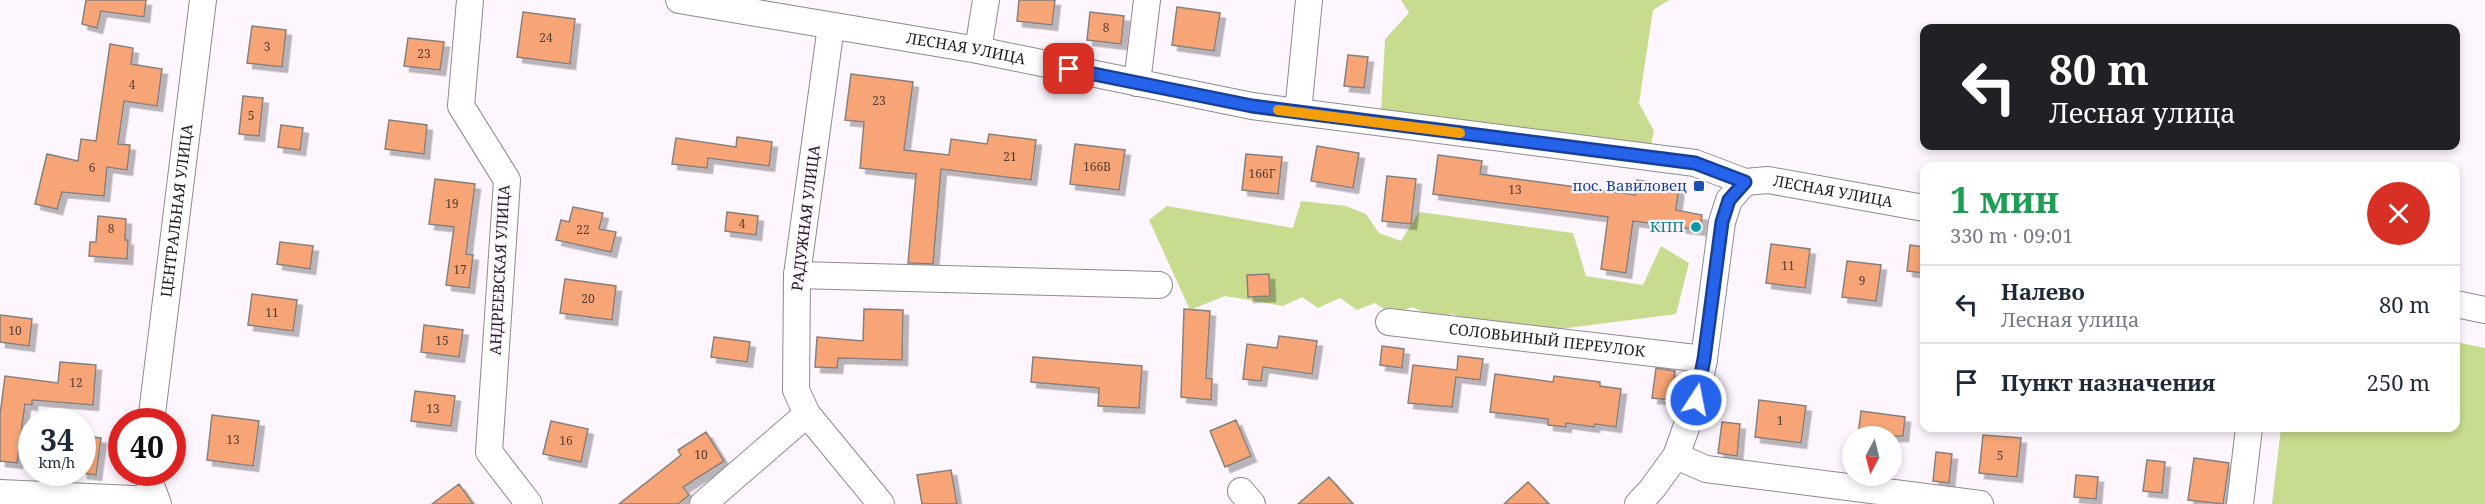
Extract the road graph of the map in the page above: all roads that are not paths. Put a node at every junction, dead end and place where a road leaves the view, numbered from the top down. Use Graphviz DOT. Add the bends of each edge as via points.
graph roads {
  1 [pos="203,0"];
  2 [pos="470,0"];
  3 [pos="679,0"];
  4 [pos="986,0"];
  5 [pos="1147,0"];
  6 [pos="1310,0"];
  7 [pos="818,16"];
  8 [pos="978,50"];
  9 [pos="1137,82"];
  10 [pos="1298,112"];
  11 [pos="1745,182"];
  12 [pos="1920,207"];
  13 [pos="797,274"];
  14 [pos="1159,285"];
  15 [pos="2460,305"];
  16 [pos="2485,310"];
  17 [pos="1389,322"];
  18 [pos="1704,359"];
  19 [pos="153,408"];
  20 [pos="807,414"];
  21 [pos="2249,432"];
  22 [pos="1676,456"];
  23 [pos="151,486"];
  24 [pos="0,494"];
  25 [pos="157,502"];
  26 [pos="529,504"];
  27 [pos="703,504"];
  28 [pos="881,504"];
  29 [pos="1638,504"];
  30 [pos="1980,504"];
  31 [pos="2240,504"];
  1 -- 19 [label="street, ЦЕНТРАЛЬНАЯ УЛИЦА"];
  2 -- 26 [label="street, АНДРЕЕВСКАЯ УЛИЦА" via="461,106 507,180 489,452"];
  3 -- 7 [label="street, ЛЕСНАЯ УЛИЦА"];
  4 -- 8 [label="street"];
  5 -- 9 [label="street"];
  6 -- 10 [label="street"];
  7 -- 8 [label="street, ЛЕСНАЯ УЛИЦА"];
  7 -- 13 [label="street, РАДУЖНАЯ УЛИЦА"];
  8 -- 9 [label="street, ЛЕСНАЯ УЛИЦА"];
  9 -- 10 [label="street, ЛЕСНАЯ УЛИЦА"];
  10 -- 11 [label="street, ЛЕСНАЯ УЛИЦА" via="1695,163"];
  11 -- 12 [label="street, ЛЕСНАЯ УЛИЦА" via="1768,180"];
  11 -- 18 [label="street" via="1729,200 1722,222"];
  13 -- 14 [label="street"];
  13 -- 20 [label="street, РАДУЖНАЯ УЛИЦА" via="796,390"];
  15 -- 16 [label="street"];
  17 -- 18 [label="street, СОЛОВЬИНЫЙ ПЕРЕУЛОК"];
  18 -- 22 [label="street" via="1696,400"];
  20 -- 27 [label="street"];
  20 -- 28 [label="street, РАДУЖНАЯ УЛИЦА"];
  21 -- 31 [label="street"];
  22 -- 29 [label="street"];
  22 -- 30 [label="street" via="1706,469"];
  23 -- 25 [label="street"];
  24 -- 25 [label="street"];
}
